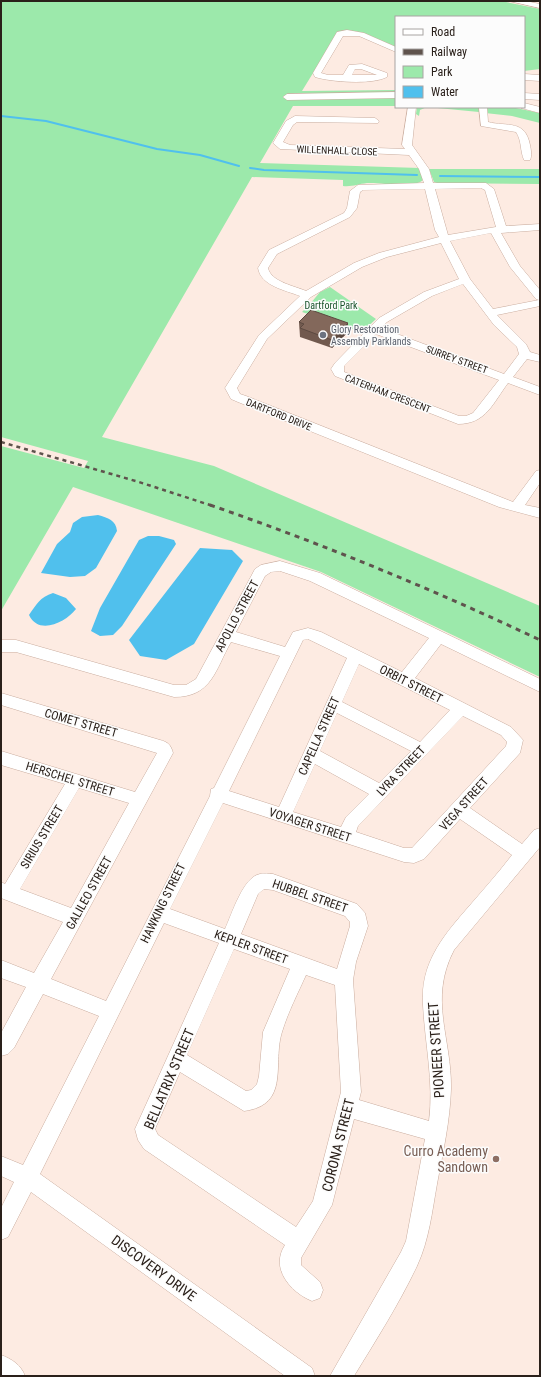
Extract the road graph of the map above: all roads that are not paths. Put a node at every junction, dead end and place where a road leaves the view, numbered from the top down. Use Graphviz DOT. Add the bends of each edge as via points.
graph roads {
  1 [pos="514,1"];
  2 [pos="534,3"];
  3 [pos="395,50"];
  4 [pos="525,76"];
  5 [pos="346,78"];
  6 [pos="540,78"];
  7 [pos="395,95"];
  8 [pos="525,96"];
  9 [pos="287,97"];
  10 [pos="540,97"];
  11 [pos="525,106"];
  12 [pos="525,106"];
  13 [pos="540,107"];
  14 [pos="412,108"];
  15 [pos="483,108"];
  16 [pos="540,110"];
  17 [pos="375,120"];
  18 [pos="411,152"];
  19 [pos="527,158"];
  20 [pos="429,186"];
  21 [pos="540,227"];
  22 [pos="498,230"];
  23 [pos="445,239"];
  24 [pos="465,280"];
  25 [pos="307,295"];
  26 [pos="540,297"];
  27 [pos="540,303"];
  28 [pos="490,313"];
  29 [pos="373,329"];
  30 [pos="525,354"];
  31 [pos="540,359"];
  32 [pos="508,378"];
  33 [pos="540,391"];
  34 [pos="540,474"];
  35 [pos="516,507"];
  36 [pos="540,513"];
  37 [pos="304,634"];
  38 [pos="227,635"];
  39 [pos="438,637"];
  40 [pos="1,646"];
  41 [pos="288,653"];
  42 [pos="355,656"];
  43 [pos="405,680"];
  44 [pos="540,686"];
  45 [pos="1,699"];
  46 [pos="333,704"];
  47 [pos="460,708"];
  48 [pos="515,740"];
  49 [pos="160,746"];
  50 [pos="422,750"];
  51 [pos="310,754"];
  52 [pos="2,759"];
  53 [pos="75,780"];
  54 [pos="381,792"];
  55 [pos="217,794"];
  56 [pos="140,800"];
  57 [pos="459,809"];
  58 [pos="283,816"];
  59 [pos="540,835"];
  60 [pos="346,836"];
  61 [pos="524,854"];
  62 [pos="404,855"];
  63 [pos="5,891"];
  64 [pos="158,913"];
  65 [pos="75,918"];
  66 [pos="230,939"];
  67 [pos="301,964"];
  68 [pos="1,969"];
  69 [pos="344,980"];
  70 [pos="38,984"];
  71 [pos="110,1011"];
  72 [pos="4,1044"];
  73 [pos="176,1059"];
  74 [pos="348,1107"];
  75 [pos="437,1133"];
  76 [pos="1,1166"];
  77 [pos="27,1177"];
  78 [pos="1,1230"];
  79 [pos="299,1242"];
  80 [pos="312,1290"];
  81 [pos="1,1366"];
  82 [pos="14,1376"];
  83 [pos="304,1376"];
  84 [pos="341,1376"];
  1 -- 2 [label="street"];
  3 -- 5 [label="street" via="358,33 340,34 317,74 324,78"];
  4 -- 6 [label="street"];
  7 -- 9 [label="street"];
  8 -- 10 [label="street"];
  11 -- 13 [label="street"];
  12 -- 16 [label="street"];
  14 -- 18 [label="street" via="407,145"];
  15 -- 19 [label="street" via="484,124 507,126 522,132 526,137"];
  17 -- 18 [label="street, WILLENHALL CLOSE" via="295,119 289,123 278,143 290,148"];
  18 -- 20 [label="street" via="424,169"];
  20 -- 22 [label="street" via="487,187"];
  20 -- 23 [label="street" via="440,230"];
  20 -- 25 [label="street" via="368,185 358,188 353,193 352,208 347,215 272,253 263,268 265,276"];
  21 -- 22 [label="street, DARTFORD DRIVE"];
  22 -- 23 [label="street, DARTFORD DRIVE"];
  22 -- 26 [label="street" via="515,267"];
  23 -- 24 [label="street"];
  23 -- 25 [label="street, DARTFORD DRIVE" via="370,259"];
  24 -- 28 [label="street"];
  24 -- 29 [label="street, CATERHAM CRESCENT" via="428,294 383,320"];
  25 -- 35 [label="street, DARTFORD DRIVE" via="263,337 232,386 235,396"];
  27 -- 28 [label="street"];
  28 -- 30 [label="street" via="522,346"];
  29 -- 32 [label="street, SURREY STREET"];
  29 -- 32 [label="street, CATERHAM CRESCENT" via="339,365 339,374 458,420 468,420 477,416"];
  30 -- 31 [label="street"];
  30 -- 32 [label="street"];
  32 -- 33 [label="street, SURREY STREET"];
  34 -- 35 [label="street"];
  35 -- 36 [label="street, DARTFORD DRIVE"];
  37 -- 41 [label="street, HAWKING STREET" via="295,638"];
  37 -- 42 [label="street, ORBIT STREET" via="312,634"];
  38 -- 39 [label="street, APOLLO STREET" via="260,573 271,566 280,566 315,577"];
  38 -- 40 [label="street, APOLLO STREET" via="201,683 183,692 16,646"];
  38 -- 41 [label="street"];
  39 -- 43 [label="street"];
  39 -- 44 [label="street, APOLLO STREET"];
  41 -- 55 [label="street, HAWKING STREET"];
  42 -- 43 [label="street, ORBIT STREET"];
  42 -- 46 [label="street, CAPELLA STREET"];
  43 -- 47 [label="street, ORBIT STREET"];
  45 -- 49 [label="street, COMET STREET"];
  46 -- 50 [label="street"];
  46 -- 51 [label="street, CAPELLA STREET"];
  47 -- 48 [label="street, ORBIT STREET" via="506,731"];
  47 -- 50 [label="street, LYRA STREET"];
  48 -- 57 [label="street, VEGA STREET" via="514,748"];
  49 -- 56 [label="street, GALILEO STREET" via="164,749 165,755"];
  50 -- 54 [label="street, LYRA STREET"];
  51 -- 54 [label="street"];
  51 -- 58 [label="street, CAPELLA STREET"];
  52 -- 53 [label="street, HERSCHEL STREET"];
  53 -- 56 [label="street, HERSCHEL STREET"];
  53 -- 63 [label="street, SIRIUS STREET"];
  54 -- 60 [label="street, LYRA STREET" via="352,822"];
  55 -- 58 [label="street, VOYAGER STREET"];
  55 -- 64 [label="street, HAWKING STREET"];
  56 -- 65 [label="street, GALILEO STREET"];
  57 -- 61 [label="street"];
  57 -- 62 [label="street, VEGA STREET" via="418,854"];
  58 -- 60 [label="street, VOYAGER STREET"];
  59 -- 61 [label="street, PIONEER STREET"];
  60 -- 62 [label="street, VOYAGER STREET"];
  61 -- 75 [label="street, PIONEER STREET" via="448,944 435,973 432,1004 441,1087"];
  63 -- 65 [label="street"];
  64 -- 66 [label="street, KEPLER STREET"];
  64 -- 71 [label="street, HAWKING STREET"];
  65 -- 70 [label="street, GALILEO STREET"];
  66 -- 67 [label="street, KEPLER STREET"];
  66 -- 69 [label="street, HUBBEL STREET" via="252,888 261,881 273,882 351,910 359,918 359,926"];
  66 -- 73 [label="street, BELLATRIX STREET"];
  67 -- 69 [label="street, KEPLER STREET"];
  67 -- 73 [label="street" via="272,1032 269,1042 268,1083 260,1097 251,1102 244,1101"];
  68 -- 70 [label="street"];
  69 -- 74 [label="street, CORONA STREET" via="351,1092"];
  70 -- 71 [label="street"];
  70 -- 72 [label="street, GALILEO STREET"];
  71 -- 77 [label="street, HAWKING STREET"];
  73 -- 79 [label="street, BELLATRIX STREET" via="145,1129 147,1137"];
  74 -- 75 [label="street"];
  74 -- 79 [label="street, CORONA STREET" via="322,1205"];
  75 -- 84 [label="street, PIONEER STREET" via="414,1250"];
  76 -- 77 [label="street, DISCOVERY DRIVE"];
  77 -- 78 [label="street, HAWKING STREET"];
  77 -- 83 [label="street, DISCOVERY DRIVE"];
  79 -- 80 [label="street, CORONA STREET" via="290,1256 290,1266 292,1272"];
  81 -- 82 [label="street"];
}
